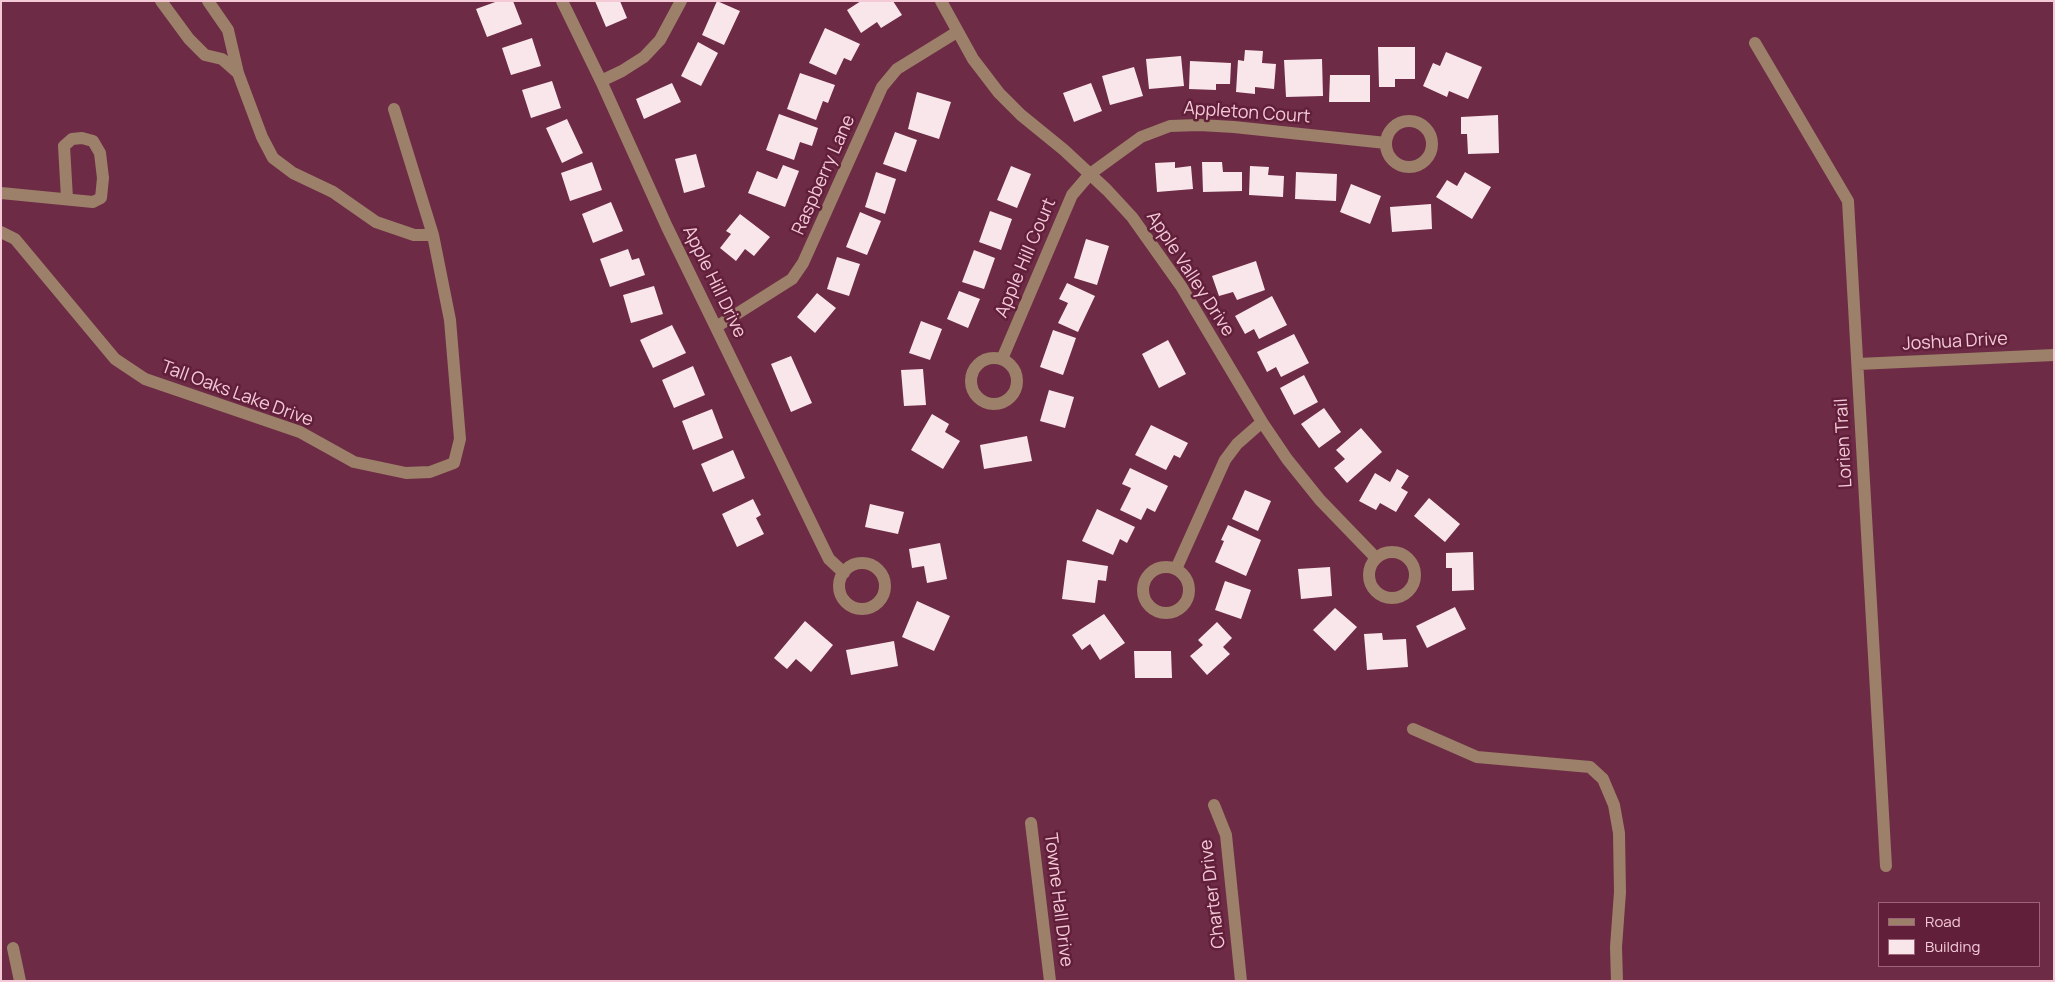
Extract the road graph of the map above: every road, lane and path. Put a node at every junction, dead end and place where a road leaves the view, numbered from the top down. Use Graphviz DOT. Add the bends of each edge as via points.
graph roads {
  1 [pos="161,1"];
  2 [pos="208,1"];
  3 [pos="562,1"];
  4 [pos="681,1"];
  5 [pos="941,1"];
  6 [pos="957,32"];
  7 [pos="1755,43"];
  8 [pos="238,73"];
  9 [pos="601,81"];
  10 [pos="394,109"];
  11 [pos="1386,142"];
  12 [pos="1090,174"];
  13 [pos="1,193"];
  14 [pos="67,198"];
  15 [pos="1,232"];
  16 [pos="433,235"];
  17 [pos="716,328"];
  18 [pos="2054,354"];
  19 [pos="1002,359"];
  20 [pos="1858,364"];
  21 [pos="1262,422"];
  22 [pos="1376,558"];
  23 [pos="1176,569"];
  24 [pos="844,573"];
  25 [pos="1413,729"];
  26 [pos="1214,805"];
  27 [pos="1031,823"];
  28 [pos="1886,866"];
  29 [pos="13,948"];
  30 [pos="20,981"];
  31 [pos="1050,981"];
  32 [pos="1241,981"];
  33 [pos="1618,981"];
  1 -- 8 [label="street" via="188,39 206,55 222,58"];
  2 -- 8 [label="street" via="228,30"];
  3 -- 9 [label="street, Apple Hill Drive"];
  4 -- 9 [label="street" via="660,40 644,57"];
  5 -- 6 [label="street, Apple Valley Drive"];
  6 -- 12 [label="street, Apple Valley Drive" via="979,69 1006,100"];
  6 -- 17 [label="street, Raspberry Lane" via="897,69 882,87 803,263 792,279"];
  7 -- 20 [label="street, Lorien Trail" via="1848,201"];
  8 -- 16 [label="street" via="262,138 273,158 293,173 333,192 376,222 414,235"];
  9 -- 17 [label="street, Apple Hill Drive"];
  10 -- 16 [label="street, Tall Oaks Lake Drive"];
  11 -- 12 [label="street, Appleton Court" via="1234,127 1170,126 1141,137"];
  12 -- 19 [label="street, Apple Hill Court" via="1072,195"];
  12 -- 21 [label="street, Apple Valley Drive" via="1128,212 1162,257"];
  13 -- 14 [label="street"];
  14 -- 14 [label="street" via="64,146 82,138 93,141 100,153 102,198 94,202"];
  15 -- 16 [label="street, Tall Oaks Lake Drive" via="15,239 115,359 145,379 300,432 354,462 406,473 430,472 454,463 460,440 450,320"];
  17 -- 24 [label="street, Apple Hill Drive" via="829,559"];
  18 -- 20 [label="street, Joshua Drive"];
  20 -- 28 [label="street, Lorien Trail"];
  21 -- 22 [label="street, Apple Valley Drive" via="1320,500"];
  21 -- 23 [label="street" via="1237,444 1225,460"];
  25 -- 33 [label="street" via="1477,757 1590,767 1603,779 1614,804 1619,833"];
  26 -- 32 [label="street, Charter Drive" via="1226,835"];
  27 -- 31 [label="street, Towne Hall Drive"];
  29 -- 30 [label="street"];
}
